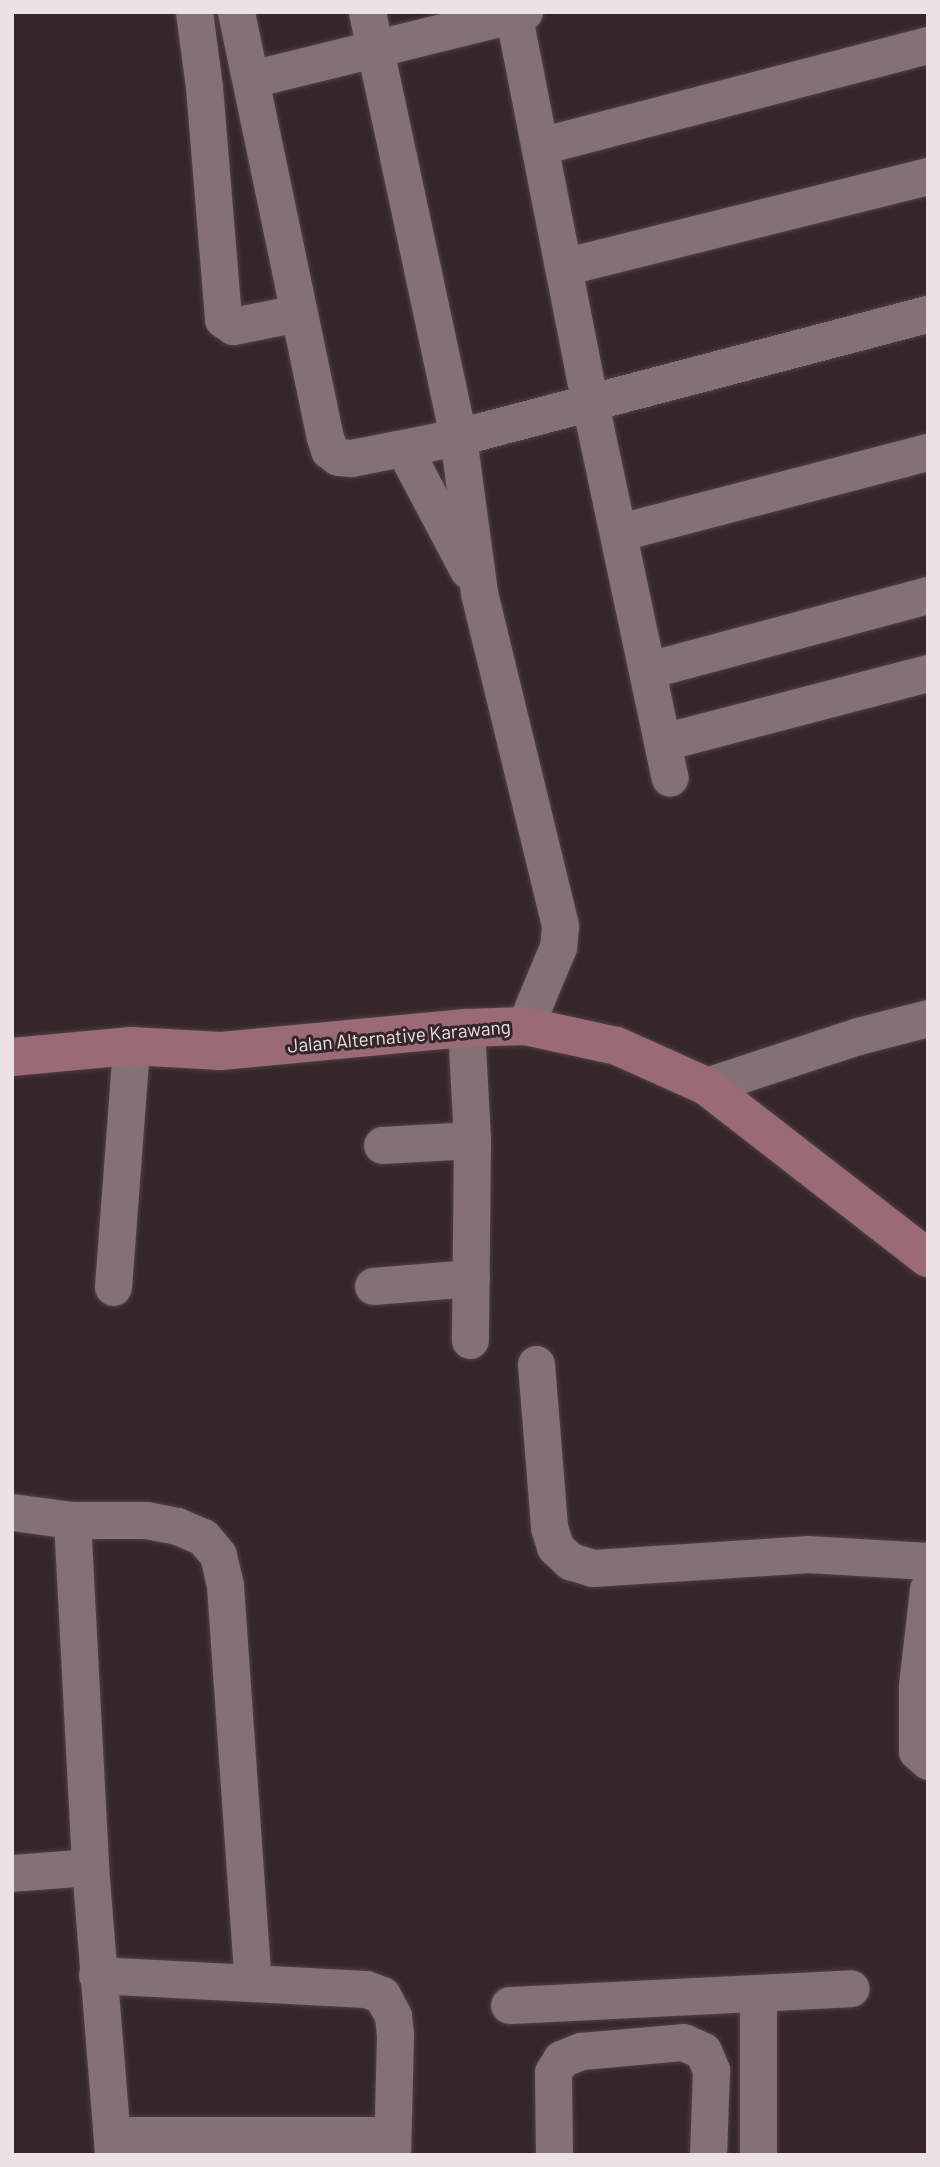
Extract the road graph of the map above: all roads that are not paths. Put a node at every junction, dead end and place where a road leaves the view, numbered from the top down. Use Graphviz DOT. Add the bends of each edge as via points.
graph roads {
  1 [pos="194,12"];
  2 [pos="236,12"];
  3 [pos="367,12"];
  4 [pos="517,13"];
  5 [pos="928,45"];
  6 [pos="374,51"];
  7 [pos="251,79"];
  8 [pos="540,146"];
  9 [pos="928,176"];
  10 [pos="564,267"];
  11 [pos="298,313"];
  12 [pos="928,314"];
  13 [pos="590,403"];
  14 [pos="458,437"];
  15 [pos="404,449"];
  16 [pos="928,452"];
  17 [pos="620,532"];
  18 [pos="480,593"];
  19 [pos="928,595"];
  20 [pos="649,670"];
  21 [pos="928,673"];
  22 [pos="663,742"];
  23 [pos="670,778"];
  24 [pos="928,1018"];
  25 [pos="525,1026"];
  26 [pos="466,1028"];
  27 [pos="131,1046"];
  28 [pos="12,1057"];
  29 [pos="706,1086"];
  30 [pos="472,1140"];
  31 [pos="382,1145"];
  32 [pos="928,1258"];
  33 [pos="471,1279"];
  34 [pos="373,1286"];
  35 [pos="113,1287"];
  36 [pos="470,1340"];
  37 [pos="536,1364"];
  38 [pos="12,1512"];
  39 [pos="72,1520"];
  40 [pos="928,1561"];
  41 [pos="928,1589"];
  42 [pos="928,1761"];
  43 [pos="90,1867"];
  44 [pos="12,1873"];
  45 [pos="97,1975"];
  46 [pos="253,1982"];
  47 [pos="851,1988"];
  48 [pos="758,1993"];
  49 [pos="509,2005"];
  50 [pos="113,2145"];
  51 [pos="392,2145"];
  52 [pos="554,2155"];
  53 [pos="708,2155"];
  54 [pos="758,2155"];
  1 -- 11 [label="street" via="223,319 233,326"];
  2 -- 7 [label="street"];
  3 -- 6 [label="street"];
  4 -- 6 [label="street"];
  4 -- 8 [label="street"];
  5 -- 8 [label="street"];
  6 -- 7 [label="street"];
  6 -- 14 [label="street"];
  7 -- 11 [label="street"];
  8 -- 10 [label="street"];
  9 -- 10 [label="street"];
  10 -- 13 [label="street"];
  11 -- 15 [label="street" via="329,450 343,458"];
  12 -- 13 [label="street"];
  13 -- 14 [label="street"];
  13 -- 17 [label="street"];
  14 -- 15 [label="street"];
  14 -- 18 [label="street"];
  15 -- 18 [label="street"];
  16 -- 17 [label="street"];
  17 -- 20 [label="street"];
  18 -- 25 [label="street" via="560,926 558,947"];
  19 -- 20 [label="street"];
  20 -- 22 [label="street"];
  21 -- 22 [label="street"];
  22 -- 23 [label="street"];
  24 -- 29 [label="street"];
  25 -- 26 [label="street, Jalan Alternative Karawang"];
  25 -- 29 [label="street, Jalan Alternative Karawang" via="617,1046"];
  26 -- 27 [label="street, Jalan Alternative Karawang" via="221,1051"];
  26 -- 30 [label="street"];
  27 -- 28 [label="street, Jalan Alternative Karawang"];
  27 -- 35 [label="street"];
  29 -- 32 [label="street, Jalan Alternative Karawang"];
  30 -- 31 [label="street"];
  30 -- 33 [label="street"];
  33 -- 34 [label="street"];
  33 -- 36 [label="street"];
  37 -- 40 [label="street" via="551,1538 570,1561 593,1568 807,1555"];
  38 -- 39 [label="street"];
  39 -- 43 [label="street"];
  39 -- 46 [label="street" via="146,1520 177,1526 203,1537 218,1555 225,1586"];
  41 -- 42 [label="street" via="917,1686 916,1751"];
  43 -- 44 [label="street"];
  43 -- 45 [label="street"];
  45 -- 46 [label="street"];
  45 -- 50 [label="street"];
  46 -- 51 [label="street" via="366,1989 383,1995 393,2016 395,2035"];
  47 -- 48 [label="street"];
  48 -- 49 [label="street"];
  48 -- 54 [label="street"];
  50 -- 51 [label="street"];
  52 -- 53 [label="street" via="553,2072 561,2059 581,2051 682,2042 703,2051 711,2070"];
}
